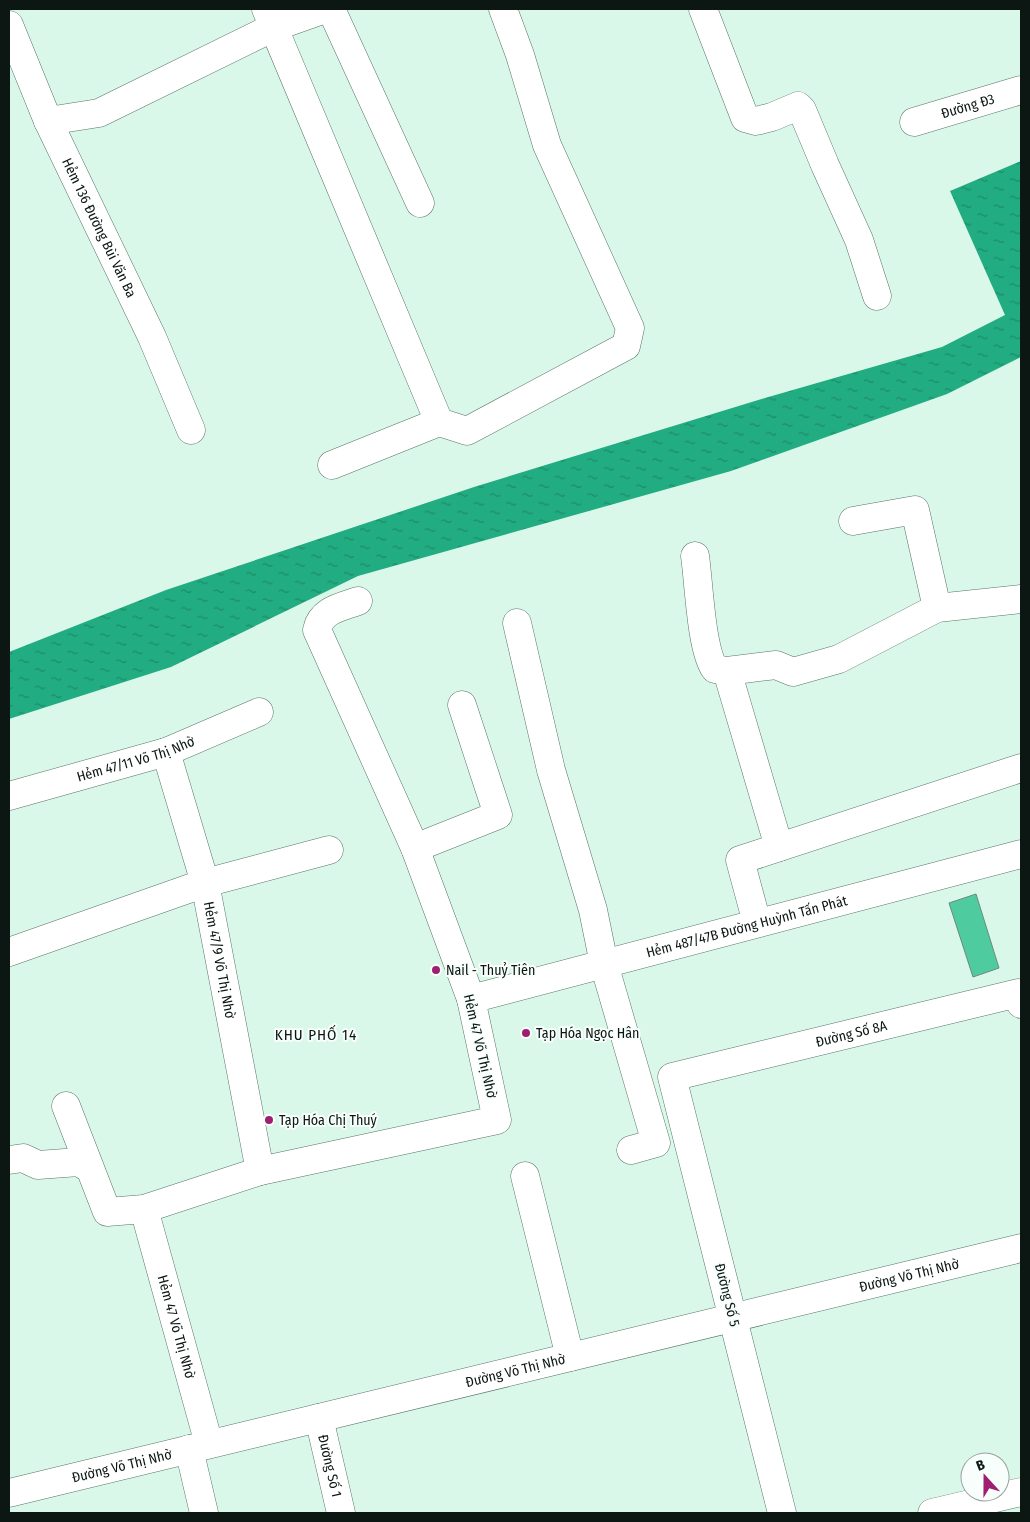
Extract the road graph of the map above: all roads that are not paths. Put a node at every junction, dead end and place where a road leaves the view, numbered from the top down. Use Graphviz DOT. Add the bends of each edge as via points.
graph roads {
  1 [pos="325,9"];
  2 [pos="331,9"];
  3 [pos="503,9"];
  4 [pos="703,9"];
  5 [pos="270,18"];
  6 [pos="9,26"];
  7 [pos="1021,90"];
  8 [pos="48,121"];
  9 [pos="914,122"];
  10 [pos="420,203"];
  11 [pos="877,296"];
  12 [pos="439,422"];
  13 [pos="192,430"];
  14 [pos="332,465"];
  15 [pos="853,521"];
  16 [pos="695,556"];
  17 [pos="1021,599"];
  18 [pos="358,601"];
  19 [pos="936,608"];
  20 [pos="517,623"];
  21 [pos="727,671"];
  22 [pos="462,706"];
  23 [pos="259,712"];
  24 [pos="166,752"];
  25 [pos="1021,768"];
  26 [pos="9,796"];
  27 [pos="779,847"];
  28 [pos="415,848"];
  29 [pos="329,850"];
  30 [pos="1021,854"];
  31 [pos="205,882"];
  32 [pos="757,924"];
  33 [pos="9,952"];
  34 [pos="604,964"];
  35 [pos="471,999"];
  36 [pos="1021,1004"];
  37 [pos="672,1077"];
  38 [pos="66,1106"];
  39 [pos="631,1150"];
  40 [pos="9,1160"];
  41 [pos="90,1169"];
  42 [pos="260,1171"];
  43 [pos="525,1176"];
  44 [pos="144,1209"];
  45 [pos="1021,1248"];
  46 [pos="733,1318"];
  47 [pos="570,1357"];
  48 [pos="319,1418"];
  49 [pos="199,1447"];
  50 [pos="1021,1492"];
  51 [pos="9,1493"];
  52 [pos="204,1513"];
  53 [pos="341,1513"];
  54 [pos="782,1513"];
  55 [pos="932,1513"];
  1 -- 5 [label="street"];
  2 -- 10 [label="street"];
  3 -- 12 [label="street" via="548,145 630,328 626,346 467,431"];
  4 -- 11 [label="street" via="745,118 756,121 798,106 802,110 859,240"];
  5 -- 8 [label="street" via="99,113"];
  5 -- 12 [label="street"];
  6 -- 8 [label="street, Hẻm 136 Đường Bùi Văn Ba"];
  7 -- 9 [label="street, Đường Đ3"];
  8 -- 13 [label="street, Hẻm 136 Đường Bùi Văn Ba" via="152,337"];
  12 -- 14 [label="street"];
  15 -- 19 [label="street" via="915,510"];
  16 -- 21 [label="street" via="710,662 715,669"];
  17 -- 19 [label="street"];
  18 -- 28 [label="street, Hẻm 47 Võ Thị Nhờ" via="325,614 317,630"];
  19 -- 21 [label="street" via="840,659 793,672 776,665"];
  20 -- 34 [label="street" via="550,770 592,910"];
  21 -- 27 [label="street"];
  22 -- 28 [label="street" via="498,815"];
  23 -- 24 [label="street, Hẻm 47/11 Võ Thị Nhờ"];
  24 -- 26 [label="street, Hẻm 47/11 Võ Thị Nhờ"];
  24 -- 31 [label="street, Hẻm 47/9 Võ Thị Nhờ"];
  25 -- 27 [label="street"];
  27 -- 32 [label="street" via="740,860"];
  28 -- 35 [label="street, Hẻm 47 Võ Thị Nhờ"];
  29 -- 31 [label="street"];
  30 -- 32 [label="street, Hẻm 487/47B Đường Huỳnh Tấn Phát"];
  31 -- 33 [label="street"];
  31 -- 42 [label="street, Hẻm 47/9 Võ Thị Nhờ"];
  32 -- 34 [label="street, Hẻm 487/47B Đường Huỳnh Tấn Phát"];
  34 -- 35 [label="street, Hẻm 487/47B Đường Huỳnh Tấn Phát"];
  34 -- 39 [label="street" via="656,1142"];
  35 -- 42 [label="street, Hẻm 47 Võ Thị Nhờ" via="497,1120"];
  36 -- 37 [label="street, Đường Số 8A" via="1018,993"];
  37 -- 46 [label="street, Đường Số 5"];
  38 -- 41 [label="street, Hẻm 47 Võ Thị Nhờ"];
  40 -- 41 [label="street" via="23,1158 38,1165 80,1162"];
  41 -- 44 [label="street, Hẻm 47 Võ Thị Nhờ" via="107,1212"];
  42 -- 44 [label="street, Hẻm 47 Võ Thị Nhờ"];
  43 -- 47 [label="street"];
  44 -- 49 [label="street, Hẻm 47 Võ Thị Nhờ"];
  45 -- 46 [label="street, Đường Võ Thị Nhờ"];
  46 -- 47 [label="street, Đường Võ Thị Nhờ"];
  46 -- 54 [label="street, Đường Số 5"];
  47 -- 48 [label="street, Đường Võ Thị Nhờ"];
  48 -- 49 [label="street, Đường Võ Thị Nhờ"];
  48 -- 53 [label="street, Đường Số 1"];
  49 -- 51 [label="street, Đường Võ Thị Nhờ"];
  49 -- 52 [label="street, Hẻm 47 Võ Thị Nhờ"];
  50 -- 55 [label="street"];
}
